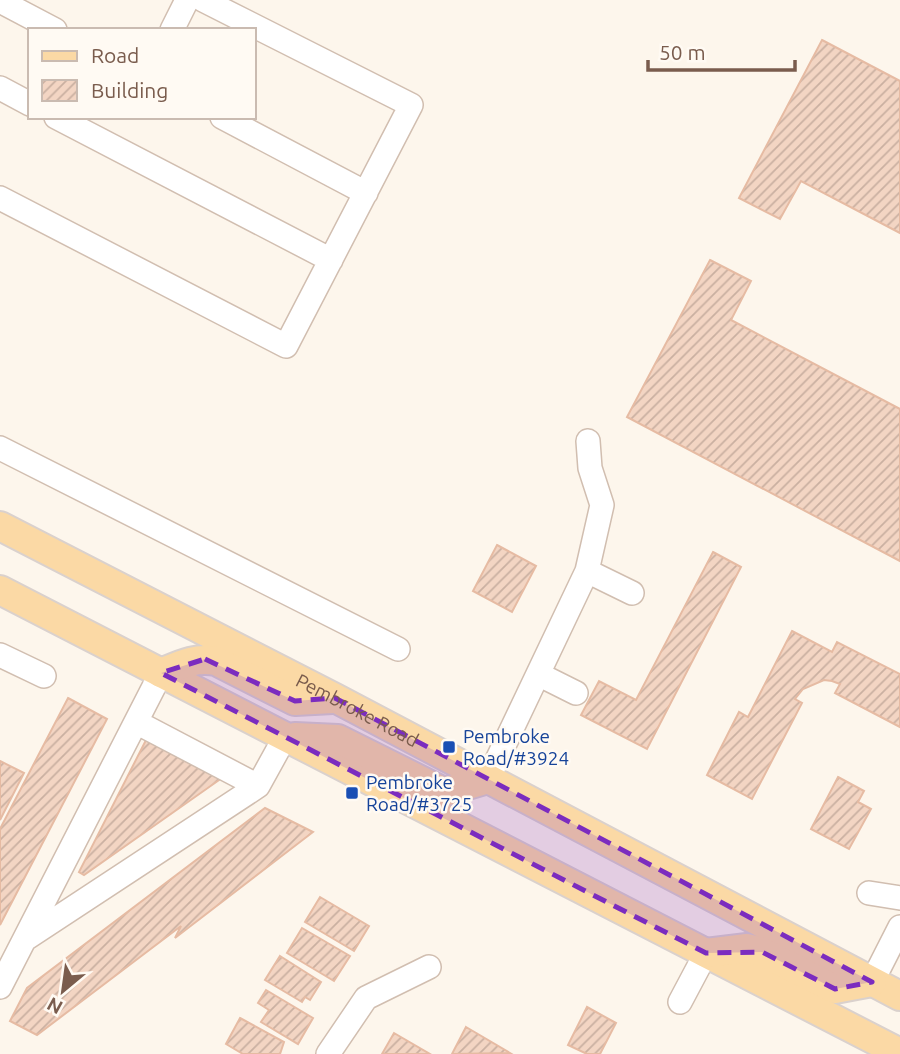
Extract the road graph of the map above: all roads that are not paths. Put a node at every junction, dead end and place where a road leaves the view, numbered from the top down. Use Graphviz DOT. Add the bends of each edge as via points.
graph roads {
  1 [pos="187,0"];
  2 [pos="203,0"];
  3 [pos="0,1"];
  4 [pos="51,28"];
  5 [pos="173,28"];
  6 [pos="0,88"];
  7 [pos="28,103"];
  8 [pos="60,119"];
  9 [pos="226,119"];
  10 [pos="366,193"];
  11 [pos="0,198"];
  12 [pos="331,260"];
  13 [pos="588,441"];
  14 [pos="0,448"];
  15 [pos="0,526"];
  16 [pos="587,571"];
  17 [pos="0,590"];
  18 [pos="632,593"];
  19 [pos="398,649"];
  20 [pos="0,654"];
  21 [pos="161,673"];
  22 [pos="538,674"];
  23 [pos="44,676"];
  24 [pos="576,693"];
  25 [pos="335,698"];
  26 [pos="136,722"];
  27 [pos="285,737"];
  28 [pos="488,779"];
  29 [pos="258,786"];
  30 [pos="869,892"];
  31 [pos="900,898"];
  32 [pos="900,927"];
  33 [pos="24,939"];
  34 [pos="706,953"];
  35 [pos="429,967"];
  36 [pos="872,982"];
  37 [pos="0,987"];
  38 [pos="900,996"];
  39 [pos="680,1002"];
  40 [pos="900,1053"];
  41 [pos="328,1054"];
  1 -- 5 [label="street"];
  2 -- 10 [label="street" via="411,105"];
  3 -- 4 [label="street"];
  6 -- 7 [label="street"];
  8 -- 12 [label="street"];
  9 -- 10 [label="street"];
  10 -- 12 [label="street"];
  11 -- 12 [label="street" via="286,346"];
  13 -- 16 [label="street" via="601,505"];
  14 -- 19 [label="street"];
  15 -- 25 [label="main road, Pembroke Road"];
  16 -- 18 [label="street"];
  16 -- 22 [label="street"];
  17 -- 21 [label="main road"];
  20 -- 23 [label="street"];
  21 -- 25 [label="main road" via="192,659 205,659 295,701"];
  21 -- 26 [label="street"];
  21 -- 27 [label="main road"];
  22 -- 24 [label="street"];
  22 -- 28 [label="street"];
  25 -- 28 [label="main road, Pembroke Road"];
  26 -- 29 [label="street"];
  26 -- 33 [label="street"];
  27 -- 28 [label="main road" via="338,739 444,792"];
  27 -- 29 [label="street"];
  27 -- 34 [label="main road"];
  28 -- 36 [label="main road, Pembroke Road"];
  29 -- 33 [label="street"];
  30 -- 31 [label="street"];
  32 -- 36 [label="street"];
  33 -- 37 [label="street"];
  34 -- 36 [label="main road" via="747,948 762,952 835,989"];
  34 -- 39 [label="street"];
  34 -- 40 [label="main road"];
  35 -- 41 [label="street" via="366,998"];
  36 -- 38 [label="main road, Pembroke Road"];
}
